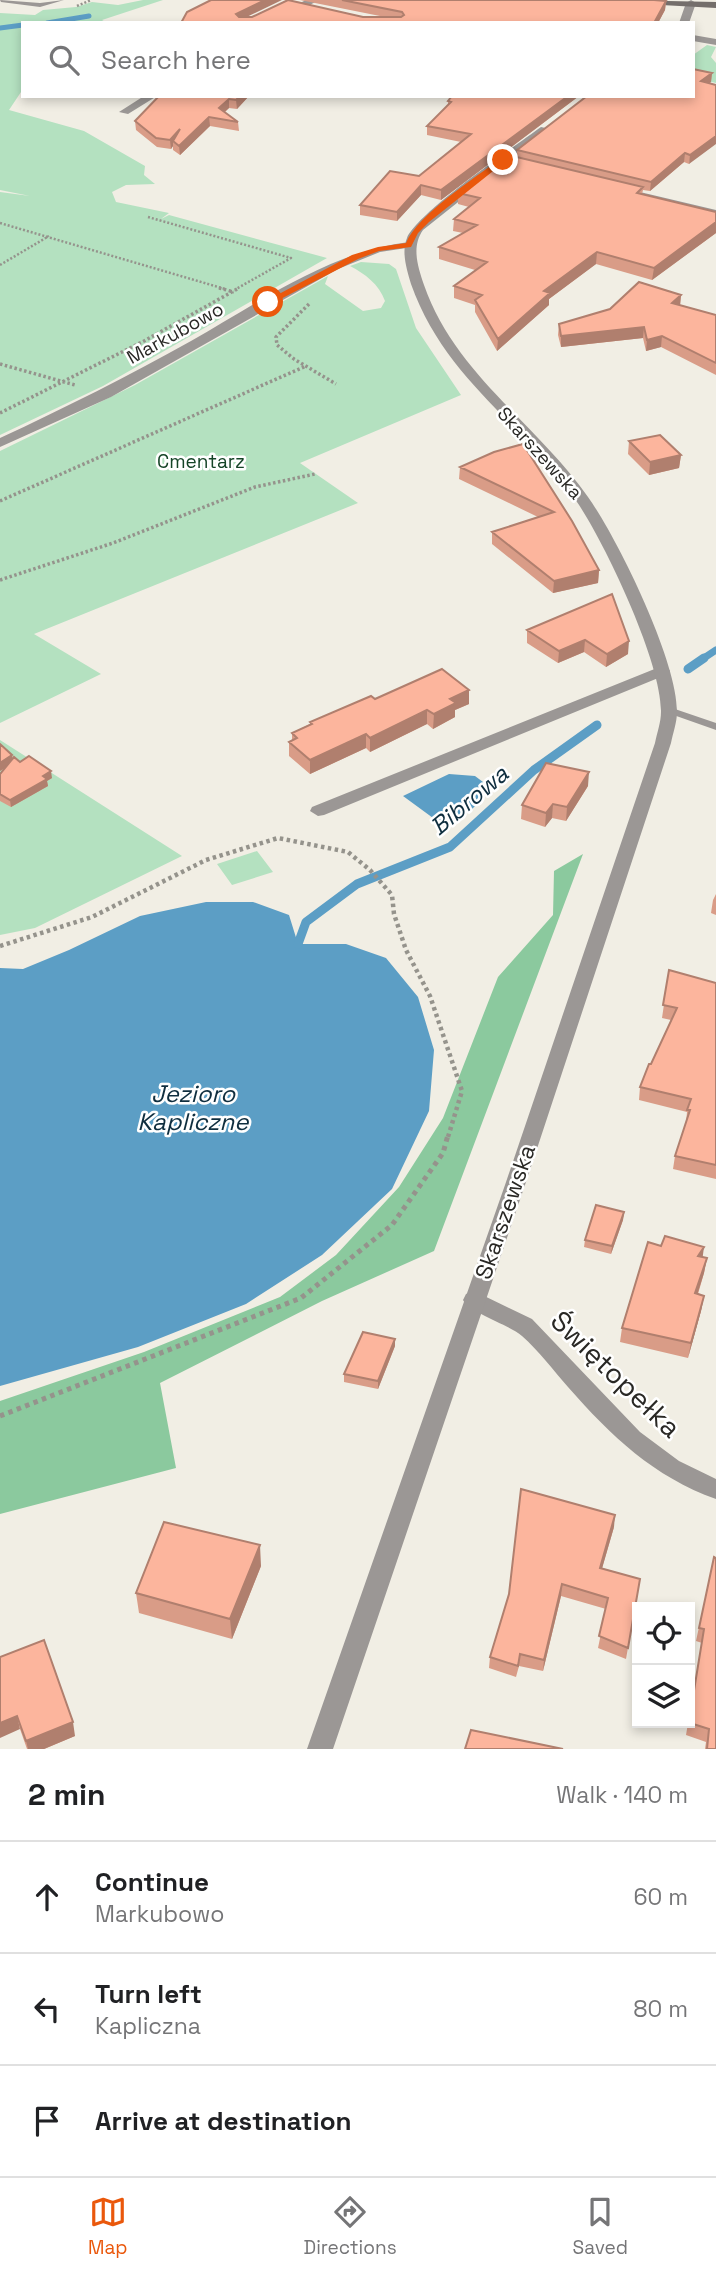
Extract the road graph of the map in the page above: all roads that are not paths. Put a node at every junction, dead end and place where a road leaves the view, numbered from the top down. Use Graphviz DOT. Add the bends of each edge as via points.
graph roads {
  1 [pos="1,0"];
  2 [pos="61,0"];
  3 [pos="625,0"];
  4 [pos="691,2"];
  5 [pos="299,4"];
  6 [pos="315,4"];
  7 [pos="716,5"];
  8 [pos="685,21"];
  9 [pos="695,38"];
  10 [pos="716,42"];
  11 [pos="148,98"];
  12 [pos="124,112"];
  13 [pos="555,122"];
  14 [pos="503,160"];
  15 [pos="516,163"];
  16 [pos="623,189"];
  17 [pos="716,212"];
  18 [pos="409,245"];
  19 [pos="0,443"];
  20 [pos="662,671"];
  21 [pos="669,710"];
  22 [pos="716,727"];
  23 [pos="317,811"];
  24 [pos="474,1300"];
  25 [pos="716,1489"];
  26 [pos="320,1749"];
  1 -- 2 [label="lane" via="40,5"];
  3 -- 4 [label="main road"];
  4 -- 7 [label="main road"];
  4 -- 8 [label="street"];
  5 -- 6 [label="street"];
  9 -- 10 [label="street"];
  11 -- 12 [label="street"];
  13 -- 14 [label="street"];
  14 -- 15 [label="lane"];
  14 -- 18 [label="street" via="426,220"];
  16 -- 17 [label="lane"];
  18 -- 19 [label="street, Markubowo" via="355,257 106,394"];
  18 -- 20 [label="street, Skarszewska" via="420,295 443,342 584,501 638,610"];
  20 -- 21 [label="street, Skarszewska"];
  20 -- 23 [label="street"];
  21 -- 22 [label="lane"];
  21 -- 24 [label="street, Skarszewska" via="659,754"];
  24 -- 25 [label="street, Świętopełka" via="531,1331 644,1450 675,1471"];
  24 -- 26 [label="street, Skarszewska"];
}
